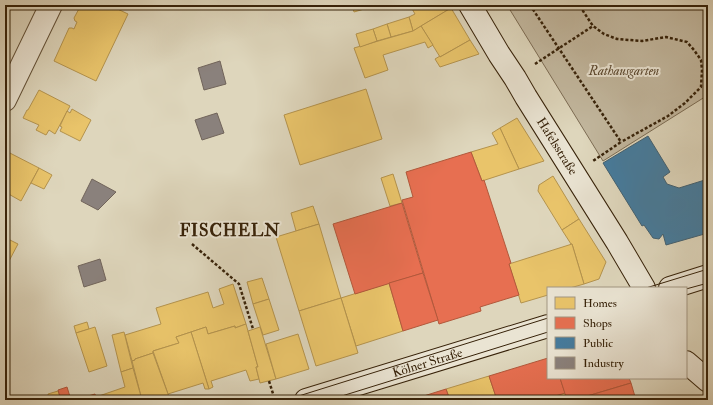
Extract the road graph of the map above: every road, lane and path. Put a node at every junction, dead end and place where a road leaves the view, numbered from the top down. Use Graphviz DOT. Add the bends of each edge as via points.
graph roads {
  1 [pos="50,5"];
  2 [pos="470,5"];
  3 [pos="530,5"];
  4 [pos="583,5"];
  5 [pos="593,26"];
  6 [pos="559,49"];
  7 [pos="515,78"];
  8 [pos="5,100"];
  9 [pos="621,142"];
  10 [pos="574,173"];
  11 [pos="192,244"];
  12 [pos="708,276"];
  13 [pos="643,287"];
  14 [pos="673,287"];
  15 [pos="547,326"];
  16 [pos="253,329"];
  17 [pos="687,363"];
  18 [pos="269,381"];
  19 [pos="708,381"];
  20 [pos="275,400"];
  21 [pos="306,400"];
  1 -- 8 [label="main road"];
  2 -- 7 [label="main road, Hafelsstraße"];
  3 -- 6 [label="path"];
  4 -- 5 [label="path"];
  5 -- 6 [label="path"];
  5 -- 9 [label="path" via="616,39 642,41 666,37 687,42 701,60 701,87 668,116"];
  6 -- 7 [label="path"];
  6 -- 9 [label="path"];
  7 -- 10 [label="main road, Hafelsstraße"];
  9 -- 10 [label="path"];
  10 -- 13 [label="main road, Hafelsstraße"];
  11 -- 16 [label="path" via="239,284"];
  12 -- 14 [label="main road"];
  15 -- 21 [label="main road, Kölner Straße"];
  17 -- 19 [label="main road"];
  18 -- 20 [label="path"];
}
